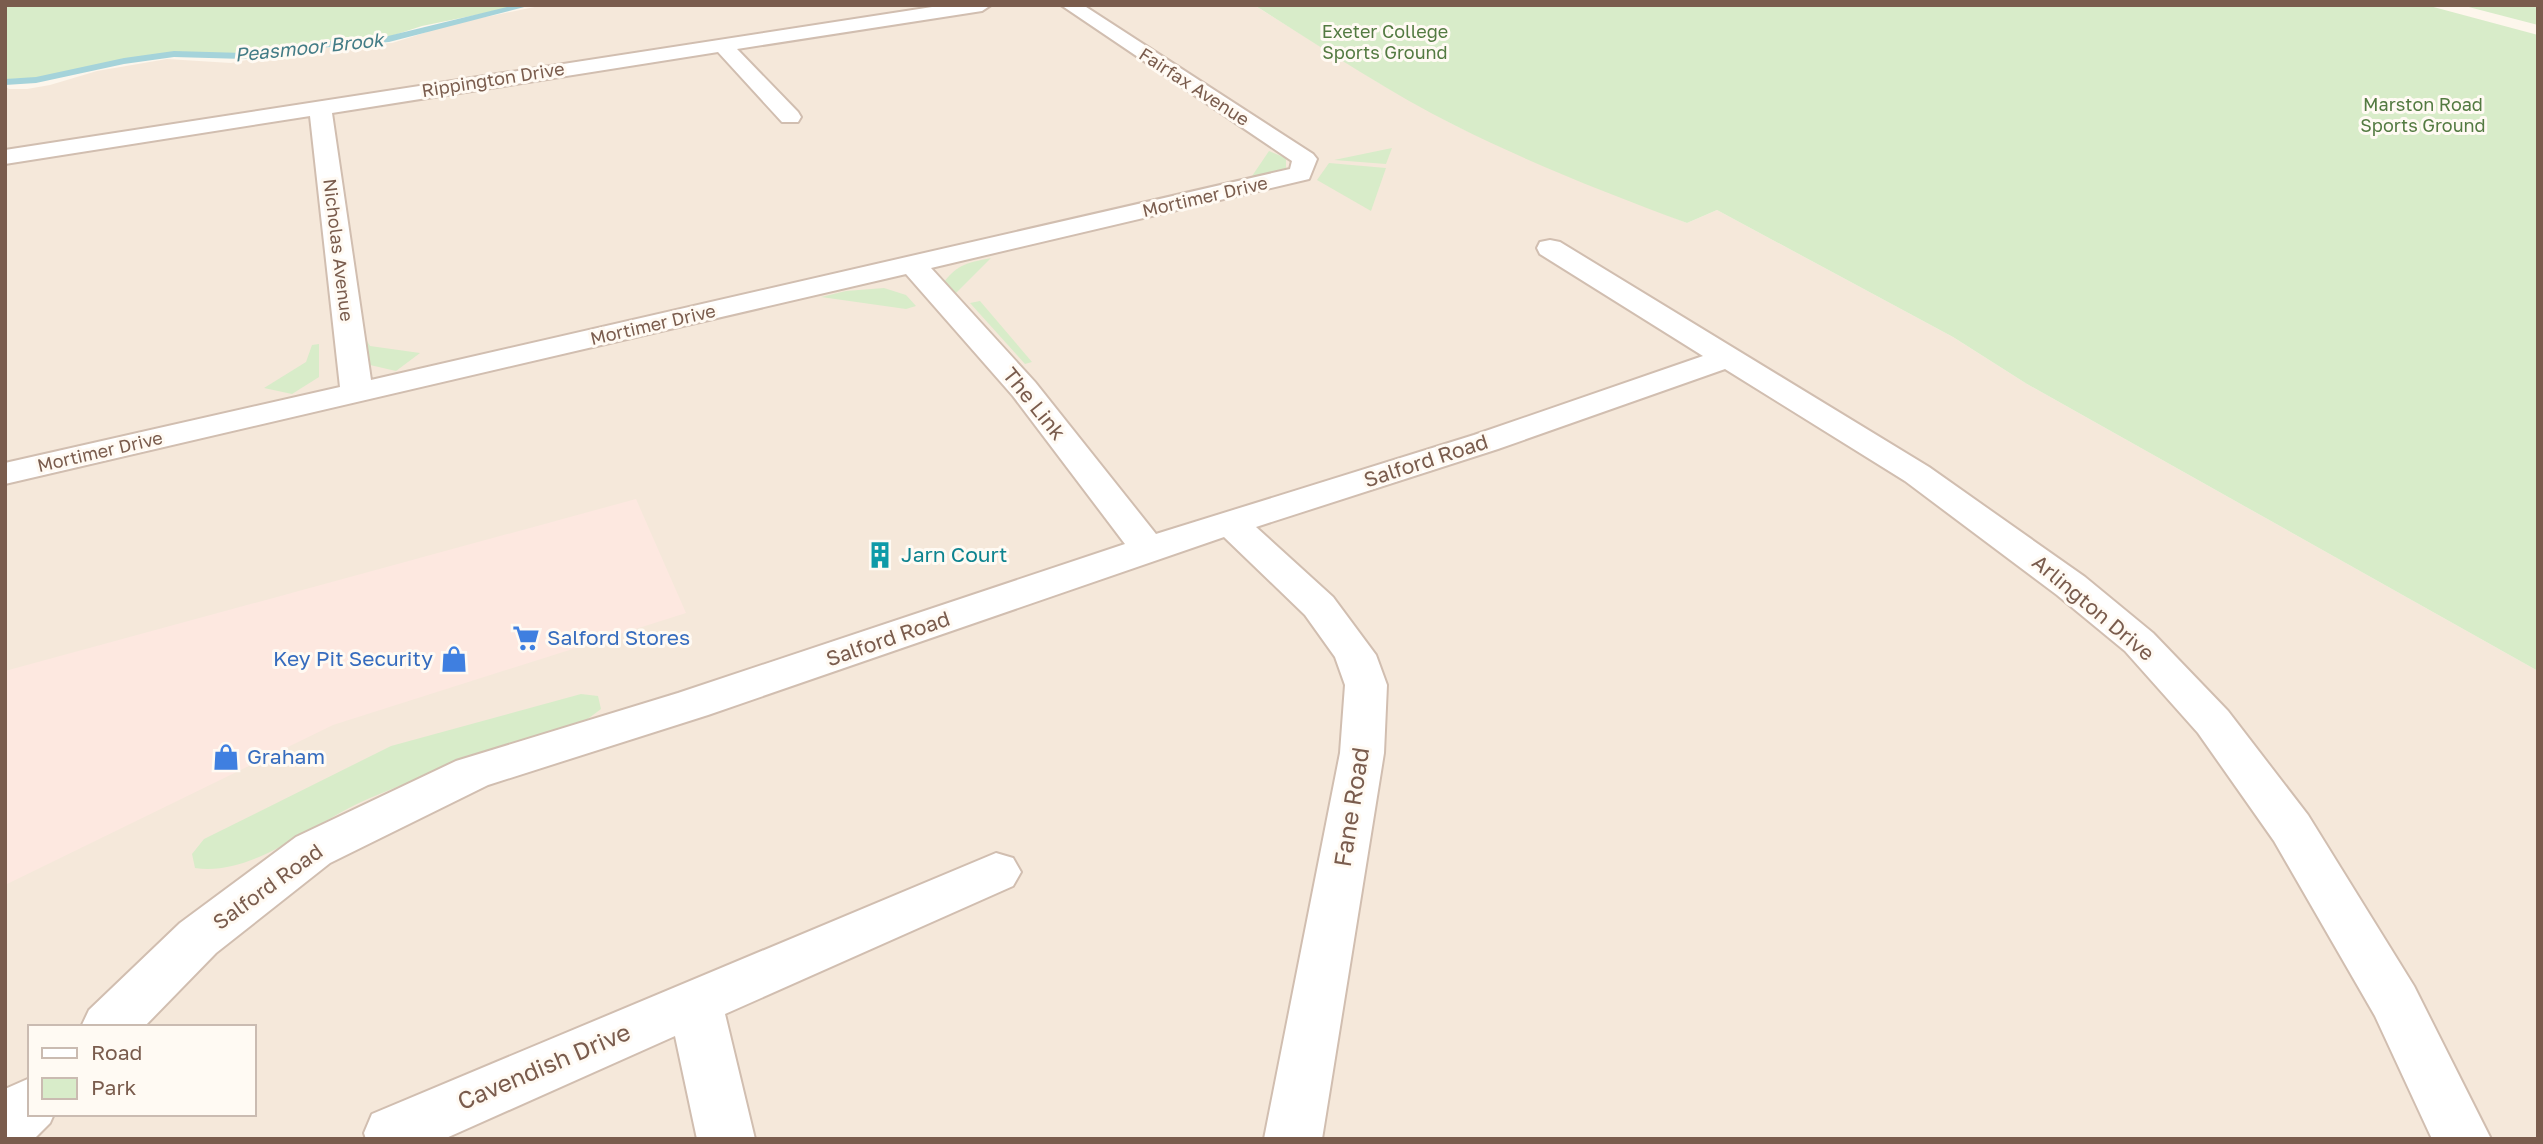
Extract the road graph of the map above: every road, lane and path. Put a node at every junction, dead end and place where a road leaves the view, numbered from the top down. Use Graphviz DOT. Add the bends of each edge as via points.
graph roads {
  1 [pos="982,5"];
  2 [pos="1070,5"];
  3 [pos="722,45"];
  4 [pos="320,107"];
  5 [pos="790,117"];
  6 [pos="5,157"];
  7 [pos="1300,174"];
  8 [pos="1550,248"];
  9 [pos="913,265"];
  10 [pos="1726,358"];
  11 [pos="357,393"];
  12 [pos="5,474"];
  13 [pos="1230,523"];
  14 [pos="1148,549"];
  15 [pos="996,872"];
  16 [pos="695,1002"];
  17 [pos="110,1025"];
  18 [pos="28,1106"];
  19 [pos="5,1128"];
  20 [pos="393,1133"];
  21 [pos="726,1139"];
  22 [pos="1293,1139"];
  23 [pos="2462,1139"];
  1 -- 3 [label="street, Rippington Drive"];
  2 -- 7 [label="street, Fairfax Avenue" via="1305,159"];
  3 -- 4 [label="street, Rippington Drive"];
  3 -- 5 [label="street"];
  4 -- 6 [label="street, Rippington Drive"];
  4 -- 11 [label="street, Nicholas Avenue"];
  7 -- 9 [label="street, Mortimer Drive"];
  8 -- 10 [label="street, Arlington Drive"];
  9 -- 11 [label="street, Mortimer Drive"];
  9 -- 14 [label="street, The Link" via="1024,390"];
  10 -- 13 [label="street, Salford Road" via="1486,442"];
  10 -- 23 [label="street, Arlington Drive" via="1917,474 2071,586 2139,642 2213,722 2291,828 2395,1002"];
  11 -- 12 [label="street, Mortimer Drive"];
  13 -- 14 [label="street, Salford Road"];
  13 -- 22 [label="street, Fane Road" via="1319,606 1355,654 1366,685 1360,766"];
  14 -- 17 [label="street, Salford Road" via="693,704 472,773 313,850 198,938"];
  15 -- 16 [label="street, Cavendish Drive"];
  16 -- 20 [label="street, Cavendish Drive"];
  16 -- 21 [label="street"];
  18 -- 19 [label="street"];
}
